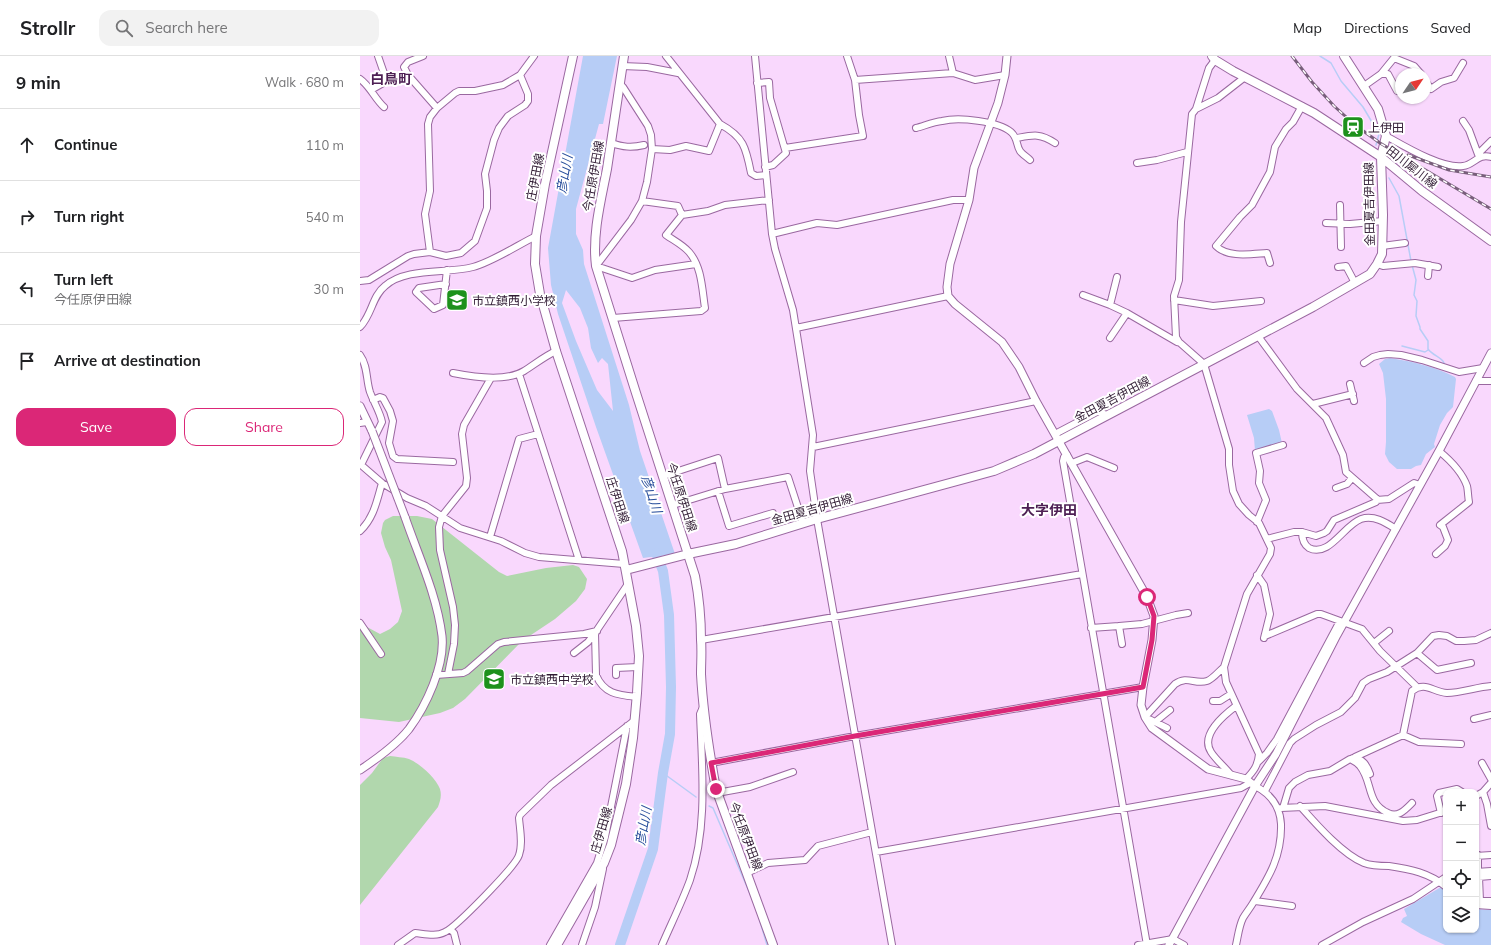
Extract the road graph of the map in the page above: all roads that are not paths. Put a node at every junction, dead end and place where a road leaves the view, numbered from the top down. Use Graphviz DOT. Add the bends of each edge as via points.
graph roads {
  1 [pos="378,56"];
  2 [pos="422,56"];
  3 [pos="534,56"];
  4 [pos="573,56"];
  5 [pos="624,56"];
  6 [pos="666,56"];
  7 [pos="755,56"];
  8 [pos="847,56"];
  9 [pos="949,56"];
  10 [pos="1007,56"];
  11 [pos="1344,56"];
  12 [pos="1214,58"];
  13 [pos="1463,63"];
  14 [pos="622,66"];
  15 [pos="1416,68"];
  16 [pos="678,73"];
  17 [pos="953,73"];
  18 [pos="1381,74"];
  19 [pos="520,75"];
  20 [pos="1005,76"];
  21 [pos="1245,77"];
  22 [pos="360,79"];
  23 [pos="855,80"];
  24 [pos="757,83"];
  25 [pos="620,84"];
  26 [pos="1364,86"];
  27 [pos="1395,87"];
  28 [pos="1431,89"];
  29 [pos="371,90"];
  30 [pos="1302,106"];
  31 [pos="384,107"];
  32 [pos="437,108"];
  33 [pos="1196,109"];
  34 [pos="1463,121"];
  35 [pos="720,124"];
  36 [pos="991,124"];
  37 [pos="916,128"];
  38 [pos="1386,136"];
  39 [pos="1017,138"];
  40 [pos="1491,141"];
  41 [pos="611,143"];
  42 [pos="1055,144"];
  43 [pos="644,145"];
  44 [pos="785,148"];
  45 [pos="652,149"];
  46 [pos="1187,152"];
  47 [pos="1478,156"];
  48 [pos="1380,157"];
  49 [pos="1491,157"];
  50 [pos="1030,160"];
  51 [pos="1138,163"];
  52 [pos="766,167"];
  53 [pos="766,175"];
  54 [pos="769,200"];
  55 [pos="969,200"];
  56 [pos="642,201"];
  57 [pos="1340,205"];
  58 [pos="682,215"];
  59 [pos="1383,221"];
  60 [pos="1326,223"];
  61 [pos="1340,224"];
  62 [pos="772,234"];
  63 [pos="536,236"];
  64 [pos="1491,241"];
  65 [pos="1405,243"];
  66 [pos="1382,246"];
  67 [pos="1341,248"];
  68 [pos="430,252"];
  69 [pos="696,264"];
  70 [pos="1270,264"];
  71 [pos="1377,264"];
  72 [pos="1429,265"];
  73 [pos="596,266"];
  74 [pos="1338,267"];
  75 [pos="1438,267"];
  76 [pos="447,270"];
  77 [pos="1428,276"];
  78 [pos="1117,277"];
  79 [pos="360,281"];
  80 [pos="1355,283"];
  81 [pos="446,284"];
  82 [pos="1083,295"];
  83 [pos="948,296"];
  84 [pos="1174,300"];
  85 [pos="1261,301"];
  86 [pos="1110,305"];
  87 [pos="1127,313"];
  88 [pos="613,318"];
  89 [pos="360,327"];
  90 [pos="796,328"];
  91 [pos="1258,336"];
  92 [pos="1110,338"];
  93 [pos="1179,342"];
  94 [pos="556,351"];
  95 [pos="1491,354"];
  96 [pos="360,355"];
  97 [pos="1364,363"];
  98 [pos="1204,364"];
  99 [pos="1483,368"];
  100 [pos="453,373"];
  101 [pos="519,374"];
  102 [pos="491,378"];
  103 [pos="1491,380"];
  104 [pos="1476,381"];
  105 [pos="1350,384"];
  106 [pos="1353,394"];
  107 [pos="373,400"];
  108 [pos="1036,401"];
  109 [pos="1354,401"];
  110 [pos="1313,404"];
  111 [pos="360,406"];
  112 [pos="364,422"];
  113 [pos="538,434"];
  114 [pos="1057,437"];
  115 [pos="1283,446"];
  116 [pos="813,447"];
  117 [pos="1439,451"];
  118 [pos="1067,455"];
  119 [pos="453,462"];
  120 [pos="1072,463"];
  121 [pos="361,464"];
  122 [pos="1114,468"];
  123 [pos="663,476"];
  124 [pos="1352,478"];
  125 [pos="382,483"];
  126 [pos="1420,485"];
  127 [pos="1336,488"];
  128 [pos="725,489"];
  129 [pos="718,491"];
  130 [pos="1377,500"];
  131 [pos="672,505"];
  132 [pos="773,513"];
  133 [pos="442,516"];
  134 [pos="817,519"];
  135 [pos="1258,522"];
  136 [pos="803,523"];
  137 [pos="1396,528"];
  138 [pos="360,531"];
  139 [pos="1302,532"];
  140 [pos="490,537"];
  141 [pos="1267,540"];
  142 [pos="688,554"];
  143 [pos="1436,554"];
  144 [pos="579,560"];
  145 [pos="627,568"];
  146 [pos="1082,574"];
  147 [pos="1257,575"];
  148 [pos="628,584"];
  149 [pos="1188,613"];
  150 [pos="835,618"];
  151 [pos="1154,621"];
  152 [pos="1342,622"];
  153 [pos="360,623"];
  154 [pos="1120,626"];
  155 [pos="1091,628"];
  156 [pos="1389,631"];
  157 [pos="596,632"];
  158 [pos="1491,633"];
  159 [pos="701,640"];
  160 [pos="1374,643"];
  161 [pos="1122,644"];
  162 [pos="574,653"];
  163 [pos="381,654"];
  164 [pos="1417,654"];
  165 [pos="1471,663"];
  166 [pos="1224,666"];
  167 [pos="638,667"];
  168 [pos="1396,667"];
  169 [pos="448,674"];
  170 [pos="436,675"];
  171 [pos="616,675"];
  172 [pos="1491,686"];
  173 [pos="1143,687"];
  174 [pos="1417,688"];
  175 [pos="1103,693"];
  176 [pos="1231,694"];
  177 [pos="637,697"];
  178 [pos="1213,701"];
  179 [pos="704,706"];
  180 [pos="1236,706"];
  181 [pos="1170,710"];
  182 [pos="1491,715"];
  183 [pos="1145,717"];
  184 [pos="1474,718"];
  185 [pos="634,721"];
  186 [pos="1155,722"];
  187 [pos="627,726"];
  188 [pos="1168,728"];
  189 [pos="1403,735"];
  190 [pos="855,736"];
  191 [pos="1460,744"];
  192 [pos="1353,758"];
  193 [pos="1258,762"];
  194 [pos="711,763"];
  195 [pos="1482,763"];
  196 [pos="360,770"];
  197 [pos="793,772"];
  198 [pos="1370,774"];
  199 [pos="1231,775"];
  200 [pos="1491,779"];
  201 [pos="1251,782"];
  202 [pos="1491,783"];
  203 [pos="1265,791"];
  204 [pos="1443,792"];
  205 [pos="1483,792"];
  206 [pos="717,793"];
  207 [pos="1479,794"];
  208 [pos="1412,803"];
  209 [pos="1300,806"];
  210 [pos="1377,807"];
  211 [pos="1443,807"];
  212 [pos="1281,808"];
  213 [pos="1123,809"];
  214 [pos="1443,812"];
  215 [pos="1380,817"];
  216 [pos="1491,826"];
  217 [pos="872,832"];
  218 [pos="876,852"];
  219 [pos="1491,855"];
  220 [pos="1479,856"];
  221 [pos="604,863"];
  222 [pos="1491,871"];
  223 [pos="1479,872"];
  224 [pos="747,873"];
  225 [pos="1491,876"];
  226 [pos="1443,880"];
  227 [pos="1440,882"];
  228 [pos="1443,884"];
  229 [pos="1477,897"];
  230 [pos="1255,901"];
  231 [pos="1491,901"];
  232 [pos="1479,902"];
  233 [pos="1479,903"];
  234 [pos="1292,906"];
  235 [pos="1491,906"];
  236 [pos="450,929"];
  237 [pos="1171,942"];
  238 [pos="1147,944"];
  239 [pos="398,945"];
  240 [pos="457,945"];
  241 [pos="550,945"];
  242 [pos="557,945"];
  243 [pos="582,945"];
  244 [pos="662,945"];
  245 [pos="773,945"];
  246 [pos="892,945"];
  247 [pos="1138,945"];
  248 [pos="1184,945"];
  249 [pos="1236,945"];
  250 [pos="1322,945"];
  1 -- 29 [label="street" via="386,79"];
  2 -- 32 [label="street" via="408,62 404,67"];
  3 -- 19 [label="street"];
  4 -- 63 [label="main road, 庄伊田線"];
  5 -- 14 [label="main road, 今任原伊田線"];
  6 -- 16 [label="street"];
  7 -- 24 [label="street"];
  8 -- 23 [label="street"];
  9 -- 17 [label="street"];
  10 -- 20 [label="street"];
  11 -- 26 [label="main road"];
  12 -- 21 [label="main road, 田川犀川線"];
  12 -- 33 [label="street"];
  13 -- 28 [label="street" via="1454,78"];
  14 -- 16 [label="street" via="647,67"];
  14 -- 25 [label="main road, 今任原伊田線"];
  15 -- 18 [label="street" via="1394,58"];
  16 -- 35 [label="street"];
  17 -- 20 [label="street" via="975,80"];
  17 -- 23 [label="street"];
  18 -- 26 [label="street"];
  18 -- 27 [label="street" via="1388,74"];
  19 -- 32 [label="street" via="503,85 475,91 459,91"];
  19 -- 68 [label="street" via="528,94 528,101 508,116 494,140 485,174 487,208 475,241 461,253 446,256"];
  20 -- 36 [label="street"];
  21 -- 30 [label="main road, 田川犀川線"];
  21 -- 33 [label="street" via="1218,98"];
  22 -- 29 [label="street"];
  23 -- 44 [label="street" via="863,136"];
  24 -- 44 [label="street" via="769,82 770,98"];
  24 -- 52 [label="street"];
  25 -- 41 [label="main road, 今任原伊田線"];
  25 -- 45 [label="street" via="648,126"];
  26 -- 38 [label="main road" via="1378,109"];
  29 -- 31 [label="street"];
  30 -- 48 [label="main road, 田川犀川線"];
  30 -- 70 [label="street" via="1275,148 1270,172 1252,205 1216,246 1221,251 1243,255 1267,253"];
  32 -- 68 [label="street" via="428,124 430,191 425,214"];
  33 -- 46 [label="street" via="1192,114"];
  34 -- 47 [label="street"];
  35 -- 45 [label="street" via="709,151 686,146 670,150"];
  35 -- 53 [label="street" via="730,129 744,145 753,175"];
  36 -- 37 [label="street" via="958,119 943,120"];
  36 -- 39 [label="street" via="1008,129"];
  36 -- 55 [label="street" via="974,168"];
  38 -- 47 [label="street" via="1443,164 1464,166"];
  38 -- 48 [label="main road, 金田夏吉伊田線"];
  39 -- 42 [label="street" via="1032,135 1046,137"];
  39 -- 50 [label="street" via="1020,152"];
  40 -- 47 [label="street"];
  41 -- 43 [label="street" via="633,148"];
  41 -- 73 [label="main road, 今任原伊田線" via="596,232"];
  44 -- 52 [label="street" via="786,153 783,157"];
  45 -- 56 [label="street"];
  46 -- 51 [label="street"];
  46 -- 84 [label="street" via="1179,280"];
  47 -- 49 [label="street"];
  48 -- 59 [label="main road, 金田夏吉伊田線"];
  48 -- 64 [label="main road, 田川犀川線"];
  52 -- 53 [label="street"];
  53 -- 54 [label="street"];
  54 -- 58 [label="street" via="725,205"];
  54 -- 62 [label="street"];
  55 -- 62 [label="street" via="953,200 837,225 817,223"];
  55 -- 83 [label="street" via="950,264"];
  56 -- 58 [label="street" via="678,206"];
  56 -- 73 [label="street"];
  57 -- 61 [label="street"];
  58 -- 69 [label="street" via="666,235 689,251"];
  59 -- 61 [label="street"];
  59 -- 66 [label="main road, 金田夏吉伊田線"];
  60 -- 61 [label="street"];
  61 -- 67 [label="street"];
  62 -- 90 [label="street" via="794,310"];
  63 -- 76 [label="street" via="474,267"];
  63 -- 94 [label="main road, 庄伊田線" via="535,264"];
  65 -- 66 [label="street"];
  66 -- 71 [label="main road, 金田夏吉伊田線" via="1382,254"];
  68 -- 79 [label="street" via="408,256 369,280"];
  69 -- 73 [label="street" via="655,270 632,278"];
  69 -- 88 [label="street" via="705,308 701,311"];
  71 -- 72 [label="street"];
  71 -- 80 [label="main road, 金田夏吉伊田線" via="1370,274"];
  72 -- 75 [label="street"];
  72 -- 77 [label="street"];
  73 -- 88 [label="main road, 今任原伊田線"];
  74 -- 80 [label="street" via="1346,266"];
  76 -- 81 [label="street"];
  76 -- 89 [label="street" via="394,279 379,292"];
  78 -- 86 [label="street"];
  80 -- 91 [label="main road, 金田夏吉伊田線"];
  81 -- 81 [label="street" via="443,305 434,309 416,292 419,288"];
  82 -- 86 [label="street"];
  83 -- 90 [label="street"];
  83 -- 108 [label="street" via="1002,342 1019,367"];
  84 -- 85 [label="street" via="1213,306"];
  84 -- 93 [label="street" via="1176,337"];
  86 -- 87 [label="street"];
  87 -- 92 [label="street"];
  87 -- 93 [label="street"];
  88 -- 123 [label="main road, 今任原伊田線"];
  90 -- 116 [label="street"];
  91 -- 98 [label="main road, 金田夏吉伊田線"];
  91 -- 110 [label="street" via="1297,389"];
  93 -- 98 [label="street"];
  94 -- 101 [label="street"];
  94 -- 145 [label="main road, 庄伊田線"];
  95 -- 99 [label="street"];
  96 -- 107 [label="street" via="365,362"];
  97 -- 99 [label="street" via="1380,354 1388,354 1412,357 1459,372"];
  98 -- 114 [label="main road, 金田夏吉伊田線" via="1106,416"];
  98 -- 135 [label="street" via="1229,449 1233,491 1239,504"];
  99 -- 104 [label="street"];
  100 -- 102 [label="street"];
  101 -- 102 [label="street"];
  101 -- 113 [label="street"];
  102 -- 133 [label="street" via="464,425 462,434 466,486"];
  103 -- 104 [label="street"];
  104 -- 117 [label="street"];
  105 -- 106 [label="street"];
  106 -- 109 [label="street"];
  106 -- 110 [label="street"];
  107 -- 119 [label="street" via="382,398 390,411 393,426 389,442 393,456 397,459"];
  107 -- 121 [label="street" via="382,422"];
  108 -- 114 [label="street"];
  108 -- 116 [label="street"];
  110 -- 124 [label="street" via="1326,418 1343,455 1346,472"];
  111 -- 112 [label="street"];
  112 -- 170 [label="street, bridge" via="372,431 437,611 442,637"];
  113 -- 140 [label="street" via="519,439"];
  113 -- 144 [label="street"];
  114 -- 118 [label="street"];
  114 -- 134 [label="main road, 金田夏吉伊田線" via="1034,454 994,471"];
  115 -- 135 [label="street" via="1256,452 1260,471 1259,483 1266,500"];
  116 -- 134 [label="street" via="810,471"];
  117 -- 126 [label="street"];
  117 -- 143 [label="street" via="1450,460 1462,476 1467,487 1468,502 1440,525 1448,540"];
  118 -- 120 [label="street"];
  118 -- 146 [label="street" via="1063,461"];
  120 -- 122 [label="street" via="1087,457"];
  120 -- 151 [label="street" via="1147,597"];
  121 -- 125 [label="street"];
  123 -- 128 [label="street" via="718,458"];
  123 -- 131 [label="main road, 今任原伊田線"];
  124 -- 127 [label="street" via="1347,484"];
  124 -- 130 [label="street"];
  125 -- 133 [label="street"];
  125 -- 138 [label="street" via="374,512"];
  126 -- 130 [label="street" via="1414,484 1389,499"];
  126 -- 137 [label="street"];
  128 -- 129 [label="street"];
  128 -- 136 [label="street" via="788,477"];
  129 -- 131 [label="street"];
  129 -- 132 [label="street" via="729,526"];
  130 -- 139 [label="street" via="1334,520 1324,533 1316,536"];
  131 -- 142 [label="main road, 今任原伊田線"];
  133 -- 140 [label="street" via="460,528"];
  133 -- 169 [label="street" via="439,539 455,625"];
  134 -- 136 [label="main road, 金田夏吉伊田線"];
  134 -- 150 [label="street"];
  135 -- 141 [label="street"];
  136 -- 142 [label="main road, 金田夏吉伊田線" via="736,544"];
  137 -- 139 [label="street" via="1381,519 1362,519 1321,550 1306,546 1302,540"];
  137 -- 152 [label="street"];
  139 -- 141 [label="street"];
  140 -- 144 [label="street" via="539,557"];
  141 -- 147 [label="street" via="1271,548 1270,554"];
  142 -- 145 [label="main road, 金田夏吉伊田線"];
  142 -- 159 [label="main road, 今任原伊田線" via="698,591"];
  144 -- 145 [label="street"];
  145 -- 148 [label="main road, 庄伊田線"];
  146 -- 150 [label="street"];
  146 -- 155 [label="street"];
  147 -- 152 [label="street" via="1264,585 1270,614 1265,637 1317,614"];
  147 -- 166 [label="street" via="1247,594"];
  148 -- 157 [label="street"];
  148 -- 167 [label="main road, 庄伊田線" via="636,626"];
  149 -- 151 [label="street"];
  150 -- 159 [label="street"];
  150 -- 190 [label="street"];
  151 -- 154 [label="street"];
  151 -- 173 [label="street"];
  152 -- 160 [label="street" via="1362,629"];
  152 -- 193 [label="street" via="1277,739"];
  152 -- 201 [label="street" via="1276,754"];
  153 -- 163 [label="street"];
  154 -- 155 [label="street"];
  154 -- 161 [label="street"];
  155 -- 175 [label="street"];
  156 -- 160 [label="street"];
  157 -- 162 [label="street"];
  157 -- 169 [label="street" via="504,642 498,644 467,671"];
  157 -- 177 [label="street" via="596,675 599,681 616,694"];
  158 -- 164 [label="street" via="1476,640 1464,641 1456,641 1447,636 1433,636"];
  159 -- 179 [label="main road, 今任原伊田線"];
  160 -- 168 [label="street"];
  164 -- 165 [label="street" via="1437,670"];
  164 -- 168 [label="street"];
  166 -- 176 [label="street"];
  166 -- 183 [label="street" via="1208,681 1179,681"];
  167 -- 171 [label="street" via="616,668"];
  167 -- 177 [label="main road, 庄伊田線"];
  168 -- 174 [label="street"];
  168 -- 203 [label="street" via="1363,683 1341,712 1294,739"];
  169 -- 170 [label="street"];
  170 -- 196 [label="street" via="428,698 408,730"];
  172 -- 174 [label="street" via="1447,693 1421,686"];
  173 -- 175 [label="street"];
  173 -- 183 [label="street" via="1141,705"];
  174 -- 189 [label="street" via="1412,692"];
  175 -- 190 [label="street"];
  175 -- 213 [label="street"];
  176 -- 178 [label="street" via="1220,701"];
  176 -- 180 [label="street"];
  177 -- 185 [label="main road, 庄伊田線"];
  179 -- 194 [label="main road, 今任原伊田線"];
  179 -- 244 [label="street" via="700,714 703,785 701,828 696,858 690,881"];
  180 -- 193 [label="street" via="1256,746"];
  180 -- 199 [label="street" via="1215,725 1208,744 1212,753"];
  181 -- 186 [label="street"];
  182 -- 184 [label="street"];
  183 -- 186 [label="street"];
  183 -- 199 [label="street" via="1152,728 1208,769"];
  185 -- 187 [label="street"];
  185 -- 221 [label="main road, 庄伊田線" via="626,784"];
  186 -- 188 [label="street"];
  187 -- 236 [label="street" via="551,785 520,815 521,849 516,863"];
  187 -- 241 [label="street" via="605,837 597,863"];
  189 -- 191 [label="street" via="1419,742"];
  189 -- 192 [label="street"];
  190 -- 194 [label="street"];
  190 -- 217 [label="street"];
  192 -- 198 [label="street" via="1360,759"];
  192 -- 210 [label="street" via="1361,766"];
  192 -- 212 [label="street" via="1330,772 1308,775 1295,782 1289,788"];
  193 -- 201 [label="street"];
  194 -- 206 [label="main road, 今任原伊田線"];
  195 -- 200 [label="street"];
  197 -- 206 [label="street" via="750,787"];
  199 -- 201 [label="street"];
  201 -- 203 [label="street"];
  201 -- 213 [label="street" via="1241,788"];
  201 -- 237 [label="street"];
  202 -- 205 [label="street"];
  203 -- 212 [label="street"];
  204 -- 211 [label="street" via="1437,796"];
  205 -- 207 [label="street"];
  205 -- 216 [label="street"];
  206 -- 224 [label="main road, 今任原伊田線"];
  208 -- 210 [label="street" via="1399,814 1391,815"];
  209 -- 212 [label="street"];
  209 -- 215 [label="street" via="1325,806"];
  209 -- 227 [label="street" via="1350,856 1366,864 1415,870"];
  210 -- 215 [label="street"];
  212 -- 230 [label="street" via="1280,846 1276,863"];
  213 -- 218 [label="street"];
  213 -- 238 [label="street"];
  214 -- 215 [label="street" via="1417,820 1402,821"];
  217 -- 218 [label="street"];
  217 -- 224 [label="street" via="818,846 805,860 768,863"];
  218 -- 246 [label="street"];
  219 -- 220 [label="street"];
  221 -- 242 [label="main road, 庄伊田線"];
  221 -- 243 [label="street"];
  222 -- 223 [label="street"];
  224 -- 245 [label="main road, 今任原伊田線"];
  225 -- 229 [label="street" via="1479,877"];
  226 -- 227 [label="street"];
  227 -- 228 [label="street"];
  227 -- 250 [label="street"];
  230 -- 234 [label="street"];
  230 -- 249 [label="street" via="1243,919"];
  231 -- 232 [label="street"];
  233 -- 235 [label="street"];
  236 -- 239 [label="street" via="437,935 415,933"];
  236 -- 240 [label="street" via="454,933"];
  237 -- 238 [label="street"];
  237 -- 248 [label="street"];
  238 -- 247 [label="street"];
}
